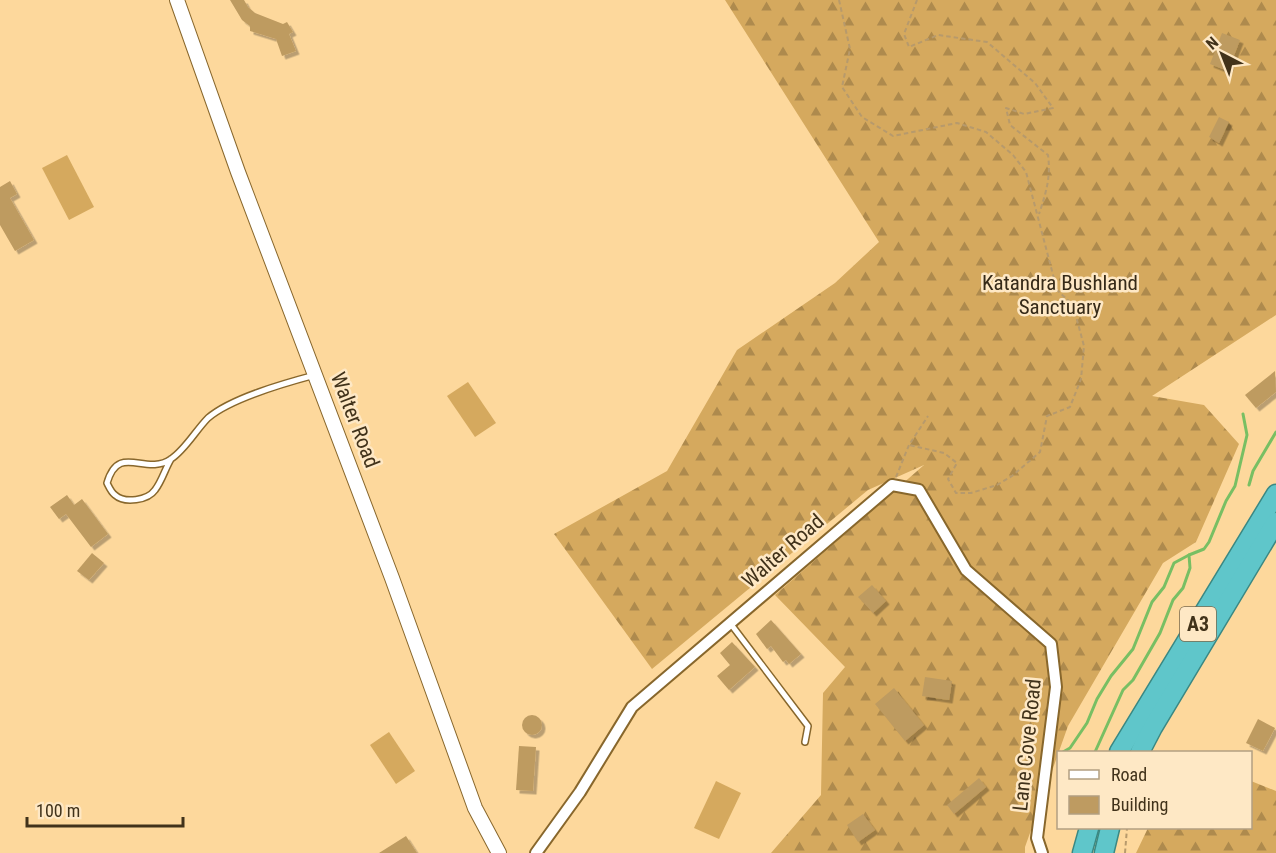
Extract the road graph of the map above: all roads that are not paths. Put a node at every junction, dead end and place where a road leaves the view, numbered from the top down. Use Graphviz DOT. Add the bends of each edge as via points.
graph roads {
  1 [pos="177,0"];
  2 [pos="315,375"];
  3 [pos="171,459"];
  4 [pos="1276,494"];
  5 [pos="1276,522"];
  6 [pos="966,570"];
  7 [pos="730,623"];
  8 [pos="805,742"];
  9 [pos="1120,751"];
  10 [pos="1141,751"];
  11 [pos="1089,829"];
  12 [pos="1110,829"];
  13 [pos="499,853"];
  14 [pos="536,853"];
  15 [pos="1042,853"];
  16 [pos="1082,853"];
  17 [pos="1104,853"];
  1 -- 2 [label="street, Walter Road"];
  2 -- 3 [label="lane" via="288,382 210,416"];
  2 -- 13 [label="street, Walter Road" via="475,808"];
  3 -- 3 [label="lane" via="149,496 121,499 107,483 116,464 125,461 147,466"];
  4 -- 9 [label="highway, A3"];
  5 -- 10 [label="highway, A3"];
  6 -- 7 [label="street, Walter Road" via="919,490 892,485"];
  6 -- 15 [label="street, Lane Cove Road" via="1051,644 1056,687 1037,838"];
  7 -- 8 [label="lane" via="808,726"];
  7 -- 14 [label="street, Walter Road" via="632,707 580,792"];
  11 -- 16 [label="highway"];
  12 -- 17 [label="highway"];
}
